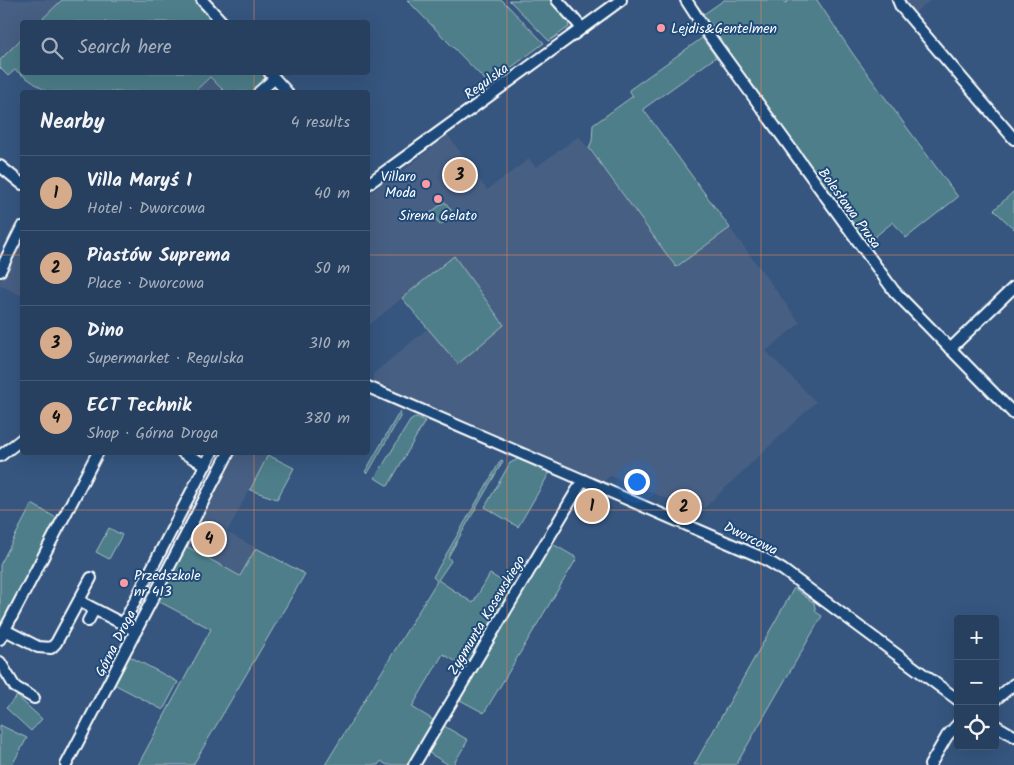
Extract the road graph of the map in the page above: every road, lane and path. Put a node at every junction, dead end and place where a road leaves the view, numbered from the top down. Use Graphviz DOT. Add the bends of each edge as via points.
graph roads {
  1 [pos="202,0"];
  2 [pos="557,0"];
  3 [pos="621,0"];
  4 [pos="686,0"];
  5 [pos="898,0"];
  6 [pos="220,20"];
  7 [pos="582,28"];
  8 [pos="272,76"];
  9 [pos="262,90"];
  10 [pos="285,90"];
  11 [pos="1014,139"];
  12 [pos="0,166"];
  13 [pos="370,180"];
  14 [pos="20,182"];
  15 [pos="20,231"];
  16 [pos="0,271"];
  17 [pos="1014,286"];
  18 [pos="950,349"];
  19 [pos="370,389"];
  20 [pos="1014,414"];
  21 [pos="20,441"];
  22 [pos="96,455"];
  23 [pos="188,455"];
  24 [pos="211,455"];
  25 [pos="227,455"];
  26 [pos="0,456"];
  27 [pos="206,465"];
  28 [pos="583,480"];
  29 [pos="91,578"];
  30 [pos="79,602"];
  31 [pos="94,610"];
  32 [pos="88,621"];
  33 [pos="123,624"];
  34 [pos="136,631"];
  35 [pos="2,634"];
  36 [pos="0,662"];
  37 [pos="1014,684"];
  38 [pos="954,697"];
  39 [pos="999,697"];
  40 [pos="34,698"];
  41 [pos="999,727"];
  42 [pos="954,728"];
  43 [pos="1014,736"];
  44 [pos="66,765"];
  45 [pos="414,765"];
  46 [pos="930,765"];
  1 -- 6 [label="street"];
  2 -- 7 [label="street"];
  3 -- 7 [label="street, Regulska"];
  4 -- 18 [label="street, Bolesława Prusa" via="890,285"];
  5 -- 11 [label="street"];
  7 -- 13 [label="street, Regulska"];
  8 -- 9 [label="street"];
  8 -- 10 [label="street"];
  12 -- 14 [label="street"];
  15 -- 16 [label="street"];
  17 -- 18 [label="street"];
  18 -- 20 [label="street, Bolesława Prusa"];
  19 -- 28 [label="street, Dworcowa"];
  21 -- 26 [label="street"];
  22 -- 35 [label="street"];
  23 -- 27 [label="street"];
  24 -- 27 [label="street"];
  25 -- 34 [label="street, Górna Droga"];
  27 -- 33 [label="street"];
  28 -- 38 [label="street, Dworcowa" via="773,563"];
  28 -- 45 [label="street, Zygmunta Kosewskiego"];
  29 -- 30 [label="street"];
  30 -- 31 [label="street"];
  30 -- 35 [label="street" via="50,648"];
  31 -- 32 [label="street"];
  31 -- 33 [label="street"];
  33 -- 34 [label="street"];
  34 -- 44 [label="street, Górna Droga"];
  36 -- 40 [label="street" via="15,687"];
  37 -- 39 [label="street"];
  41 -- 43 [label="street"];
  42 -- 46 [label="street"];
}
